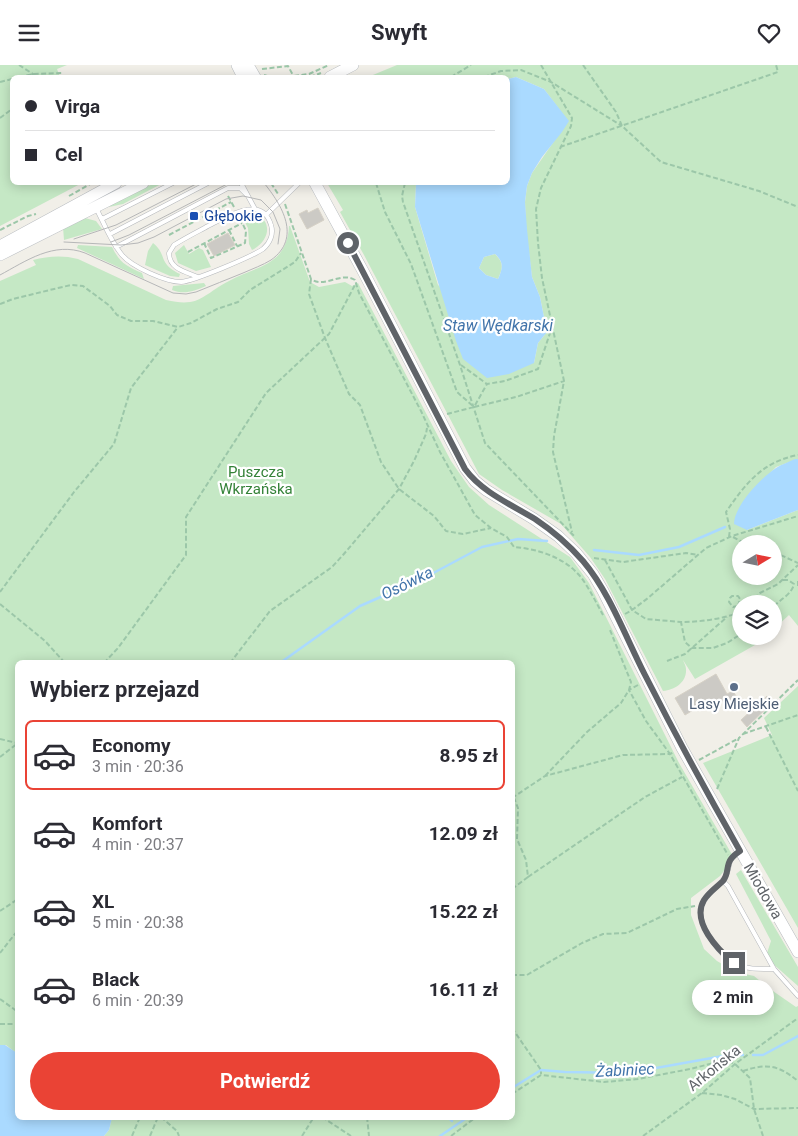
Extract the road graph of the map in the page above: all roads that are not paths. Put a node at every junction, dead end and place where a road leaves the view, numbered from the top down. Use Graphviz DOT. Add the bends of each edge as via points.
graph roads {
  1 [pos="248,65"];
  2 [pos="353,65"];
  3 [pos="259,73"];
  4 [pos="334,75"];
  5 [pos="112,185"];
  6 [pos="139,185"];
  7 [pos="168,185"];
  8 [pos="204,185"];
  9 [pos="242,185"];
  10 [pos="297,185"];
  11 [pos="316,185"];
  12 [pos="248,196"];
  13 [pos="95,206"];
  14 [pos="255,209"];
  15 [pos="266,215"];
  16 [pos="102,219"];
  17 [pos="110,234"];
  18 [pos="0,247"];
  19 [pos="116,247"];
  20 [pos="0,255"];
  21 [pos="198,277"];
  22 [pos="740,851"];
  23 [pos="723,881"];
  24 [pos="798,952"];
  25 [pos="774,969"];
  26 [pos="798,996"];
  1 -- 3 [label="street"];
  2 -- 4 [label="street"];
  5 -- 18 [label="street"];
  6 -- 13 [label="street"];
  7 -- 16 [label="lane"];
  8 -- 17 [label="lane"];
  9 -- 12 [label="lane"];
  10 -- 15 [label="lane"];
  11 -- 22 [label="street, Miodowa" via="460,460 475,481 550,529 586,565 603,591 682,748"];
  12 -- 14 [label="lane"];
  12 -- 19 [label="lane" via="231,187"];
  13 -- 16 [label="lane"];
  13 -- 20 [label="street"];
  14 -- 15 [label="lane"];
  14 -- 21 [label="lane" via="236,212 170,250 172,264"];
  15 -- 21 [label="lane" via="272,231 264,248"];
  16 -- 17 [label="lane"];
  17 -- 19 [label="lane"];
  19 -- 21 [label="lane" via="129,262 168,280 181,282"];
  22 -- 23 [label="lane" via="731,859"];
  22 -- 24 [label="street, Miodowa"];
  23 -- 25 [label="lane"];
  23 -- 25 [label="lane" via="702,904 702,924 734,963"];
  25 -- 26 [label="lane"];
}
